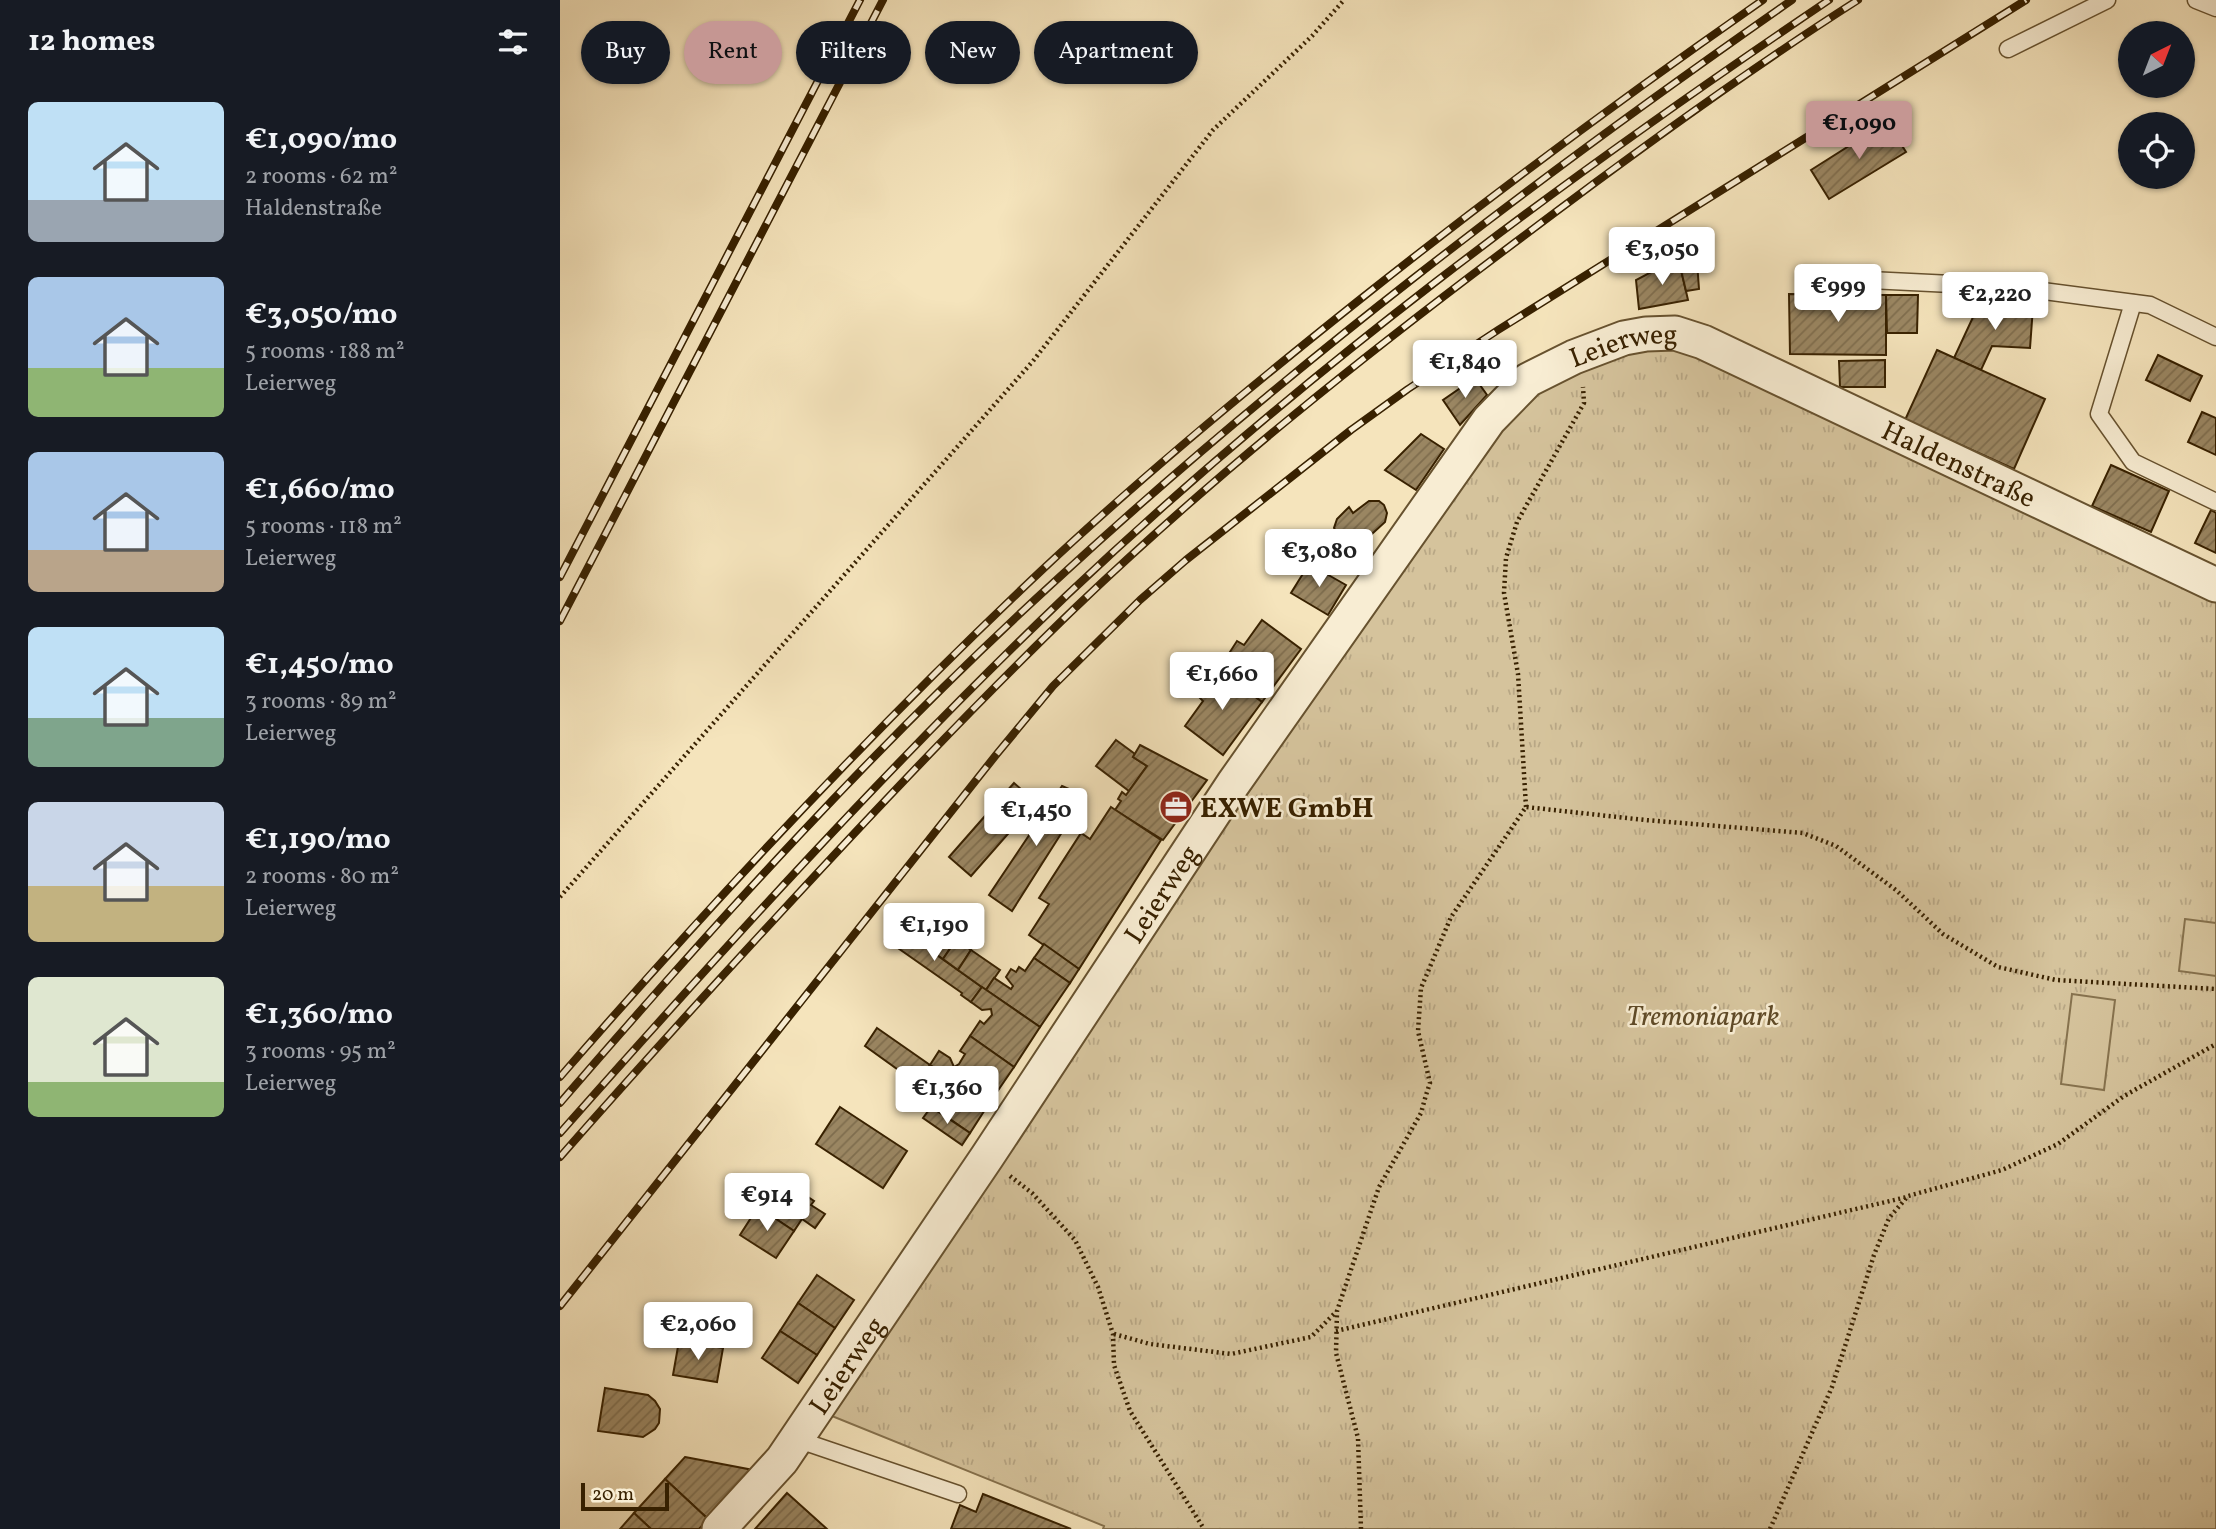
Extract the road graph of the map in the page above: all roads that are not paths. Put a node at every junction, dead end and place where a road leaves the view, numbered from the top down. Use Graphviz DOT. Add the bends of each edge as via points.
graph roads {
  1 [pos="2106,0"];
  2 [pos="2196,0"];
  3 [pos="2216,8"];
  4 [pos="2008,49"];
  5 [pos="1808,277"];
  6 [pos="2133,303"];
  7 [pos="2216,337"];
  8 [pos="1703,342"];
  9 [pos="2216,502"];
  10 [pos="2216,585"];
  11 [pos="796,1439"];
  12 [pos="958,1494"];
  13 [pos="719,1529"];
  1 -- 4 [label="lane"];
  2 -- 3 [label="lane"];
  5 -- 6 [label="lane" via="2013,287"];
  6 -- 7 [label="lane" via="2150,305"];
  6 -- 9 [label="lane" via="2099,414 2133,462"];
  8 -- 10 [label="street, Haldenstraße"];
  8 -- 11 [label="street, Leierweg" via="1675,333 1624,338 1528,380 1489,420 1233,784"];
  11 -- 12 [label="lane"];
  11 -- 13 [label="street, Leierweg"];
}
